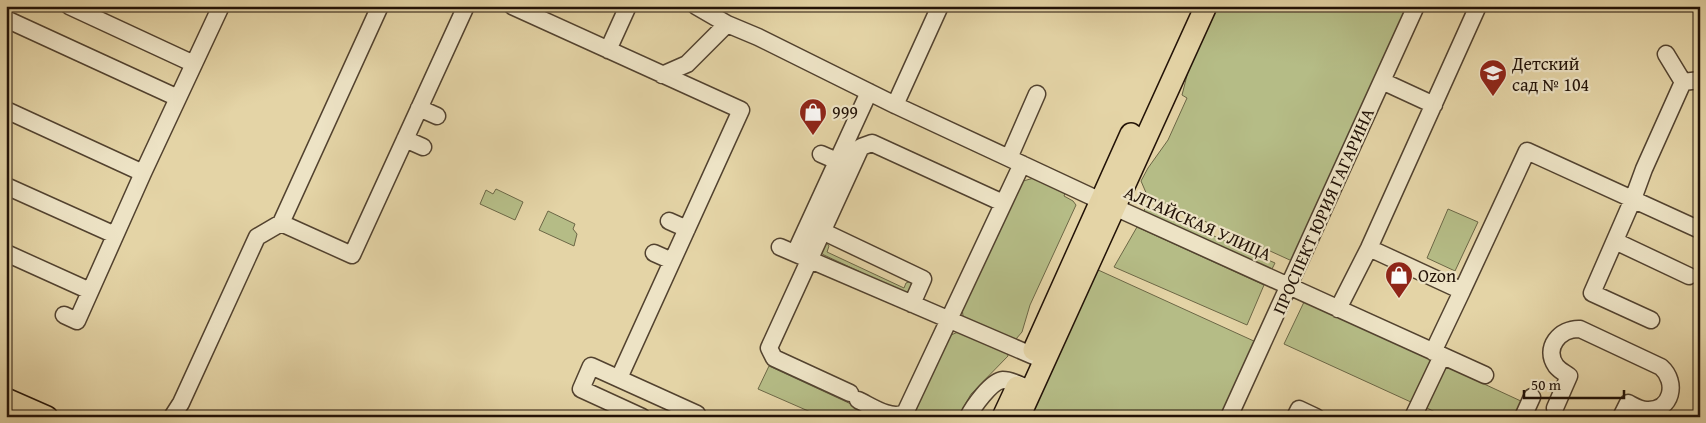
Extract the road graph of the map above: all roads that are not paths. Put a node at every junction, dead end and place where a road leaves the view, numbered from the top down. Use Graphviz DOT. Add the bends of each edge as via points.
graph roads {
  1 [pos="69,6"];
  2 [pos="220,6"];
  3 [pos="380,6"];
  4 [pos="466,6"];
  5 [pos="512,6"];
  6 [pos="628,6"];
  7 [pos="696,6"];
  8 [pos="940,6"];
  9 [pos="1189,6"];
  10 [pos="1206,6"];
  11 [pos="1416,6"];
  12 [pos="1478,6"];
  13 [pos="6,19"];
  14 [pos="727,24"];
  15 [pos="608,50"];
  16 [pos="1666,54"];
  17 [pos="194,64"];
  18 [pos="662,75"];
  19 [pos="1700,80"];
  20 [pos="1382,81"];
  21 [pos="1683,82"];
  22 [pos="869,92"];
  23 [pos="1037,94"];
  24 [pos="178,98"];
  25 [pos="895,105"];
  26 [pos="1434,105"];
  27 [pos="419,108"];
  28 [pos="6,110"];
  29 [pos="437,116"];
  30 [pos="405,139"];
  31 [pos="423,147"];
  32 [pos="821,154"];
  33 [pos="836,161"];
  34 [pos="1015,161"];
  35 [pos="143,174"];
  36 [pos="6,186"];
  37 [pos="1633,199"];
  38 [pos="1003,202"];
  39 [pos="1108,204"];
  40 [pos="669,221"];
  41 [pos="281,223"];
  42 [pos="687,229"];
  43 [pos="1700,230"];
  44 [pos="822,231"];
  45 [pos="115,236"];
  46 [pos="1615,241"];
  47 [pos="1369,248"];
  48 [pos="654,252"];
  49 [pos="6,253"];
  50 [pos="795,253"];
  51 [pos="672,261"];
  52 [pos="1690,276"];
  53 [pos="1289,287"];
  54 [pos="90,291"];
  55 [pos="1462,291"];
  56 [pos="912,304"];
  57 [pos="1338,309"];
  58 [pos="64,315"];
  59 [pos="948,320"];
  60 [pos="1651,320"];
  61 [pos="1437,354"];
  62 [pos="1038,358"];
  63 [pos="1485,376"];
  64 [pos="619,378"];
  65 [pos="1025,387"];
  66 [pos="1532,397"];
  67 [pos="6,399"];
  68 [pos="1555,408"];
  69 [pos="47,417"];
  70 [pos="172,417"];
  71 [pos="642,417"];
  72 [pos="696,417"];
  73 [pos="968,417"];
  74 [pos="1003,417"];
  75 [pos="1019,417"];
  76 [pos="1229,417"];
  77 [pos="1295,417"];
  78 [pos="1316,417"];
  79 [pos="1414,417"];
  80 [pos="1523,417"];
  81 [pos="1621,417"];
  1 -- 17 [label="street"];
  2 -- 17 [label="street"];
  3 -- 41 [label="street"];
  4 -- 27 [label="street"];
  5 -- 15 [label="street"];
  6 -- 15 [label="street"];
  7 -- 14 [label="street, АЛТАЙСКАЯ УЛИЦА"];
  8 -- 25 [label="street"];
  9 -- 39 [label="main road"];
  10 -- 39 [label="main road"];
  11 -- 20 [label="street, ПРОСПЕКТ ЮРИЯ ГАГАРИНА"];
  12 -- 26 [label="street"];
  13 -- 24 [label="street"];
  14 -- 18 [label="street" via="688,64"];
  14 -- 22 [label="street, АЛТАЙСКАЯ УЛИЦА"];
  15 -- 18 [label="street"];
  16 -- 21 [label="street"];
  17 -- 24 [label="street"];
  18 -- 42 [label="street" via="741,110"];
  19 -- 21 [label="street"];
  20 -- 26 [label="street"];
  20 -- 53 [label="street, ПРОСПЕКТ ЮРИЯ ГАГАРИНА"];
  21 -- 37 [label="street"];
  22 -- 25 [label="street, АЛТАЙСКАЯ УЛИЦА"];
  22 -- 33 [label="street"];
  23 -- 34 [label="street"];
  24 -- 35 [label="street"];
  25 -- 34 [label="street, АЛТАЙСКАЯ УЛИЦА"];
  26 -- 47 [label="street"];
  27 -- 29 [label="street"];
  27 -- 30 [label="street"];
  28 -- 35 [label="street"];
  30 -- 31 [label="street"];
  30 -- 41 [label="street" via="352,255"];
  32 -- 33 [label="street"];
  33 -- 50 [label="street"];
  34 -- 38 [label="street"];
  34 -- 39 [label="street, АЛТАЙСКАЯ УЛИЦА"];
  35 -- 45 [label="street"];
  36 -- 45 [label="street"];
  37 -- 43 [label="street"];
  37 -- 46 [label="street"];
  37 -- 55 [label="street" via="1527,151"];
  38 -- 44 [label="street" via="872,144 860,147"];
  38 -- 59 [label="street"];
  39 -- 53 [label="street, АЛТАЙСКАЯ УЛИЦА"];
  39 -- 62 [label="main road"];
  40 -- 42 [label="street"];
  41 -- 70 [label="street" via="257,237"];
  42 -- 51 [label="street"];
  44 -- 50 [label="street"];
  44 -- 56 [label="street" via="923,279"];
  45 -- 54 [label="street"];
  46 -- 52 [label="street"];
  46 -- 60 [label="street" via="1592,292"];
  47 -- 55 [label="street"];
  47 -- 57 [label="street"];
  48 -- 51 [label="street"];
  49 -- 54 [label="street"];
  50 -- 56 [label="street"];
  50 -- 59 [label="street" via="769,348 774,358 892,416 905,413"];
  51 -- 64 [label="street"];
  53 -- 57 [label="street, АЛТАЙСКАЯ УЛИЦА"];
  53 -- 76 [label="street, ПРОСПЕКТ ЮРИЯ ГАГАРИНА"];
  54 -- 58 [label="street" via="77,320"];
  55 -- 61 [label="street"];
  56 -- 59 [label="street"];
  57 -- 61 [label="street, АЛТАЙСКАЯ УЛИЦА"];
  59 -- 62 [label="street"];
  61 -- 63 [label="street, АЛТАЙСКАЯ УЛИЦА"];
  61 -- 79 [label="street"];
  62 -- 65 [label="main road"];
  64 -- 71 [label="street" via="591,366 581,389"];
  64 -- 72 [label="street" via="697,414"];
  65 -- 73 [label="street" via="998,381 975,403"];
  65 -- 74 [label="main road"];
  65 -- 75 [label="main road"];
  66 -- 80 [label="street"];
  67 -- 69 [label="main road"];
  68 -- 81 [label="street" via="1569,376 1553,361 1554,342 1567,330 1580,328 1661,367 1671,381 1664,403 1646,410 1628,403"];
  77 -- 78 [label="street" via="1299,408"];
}
